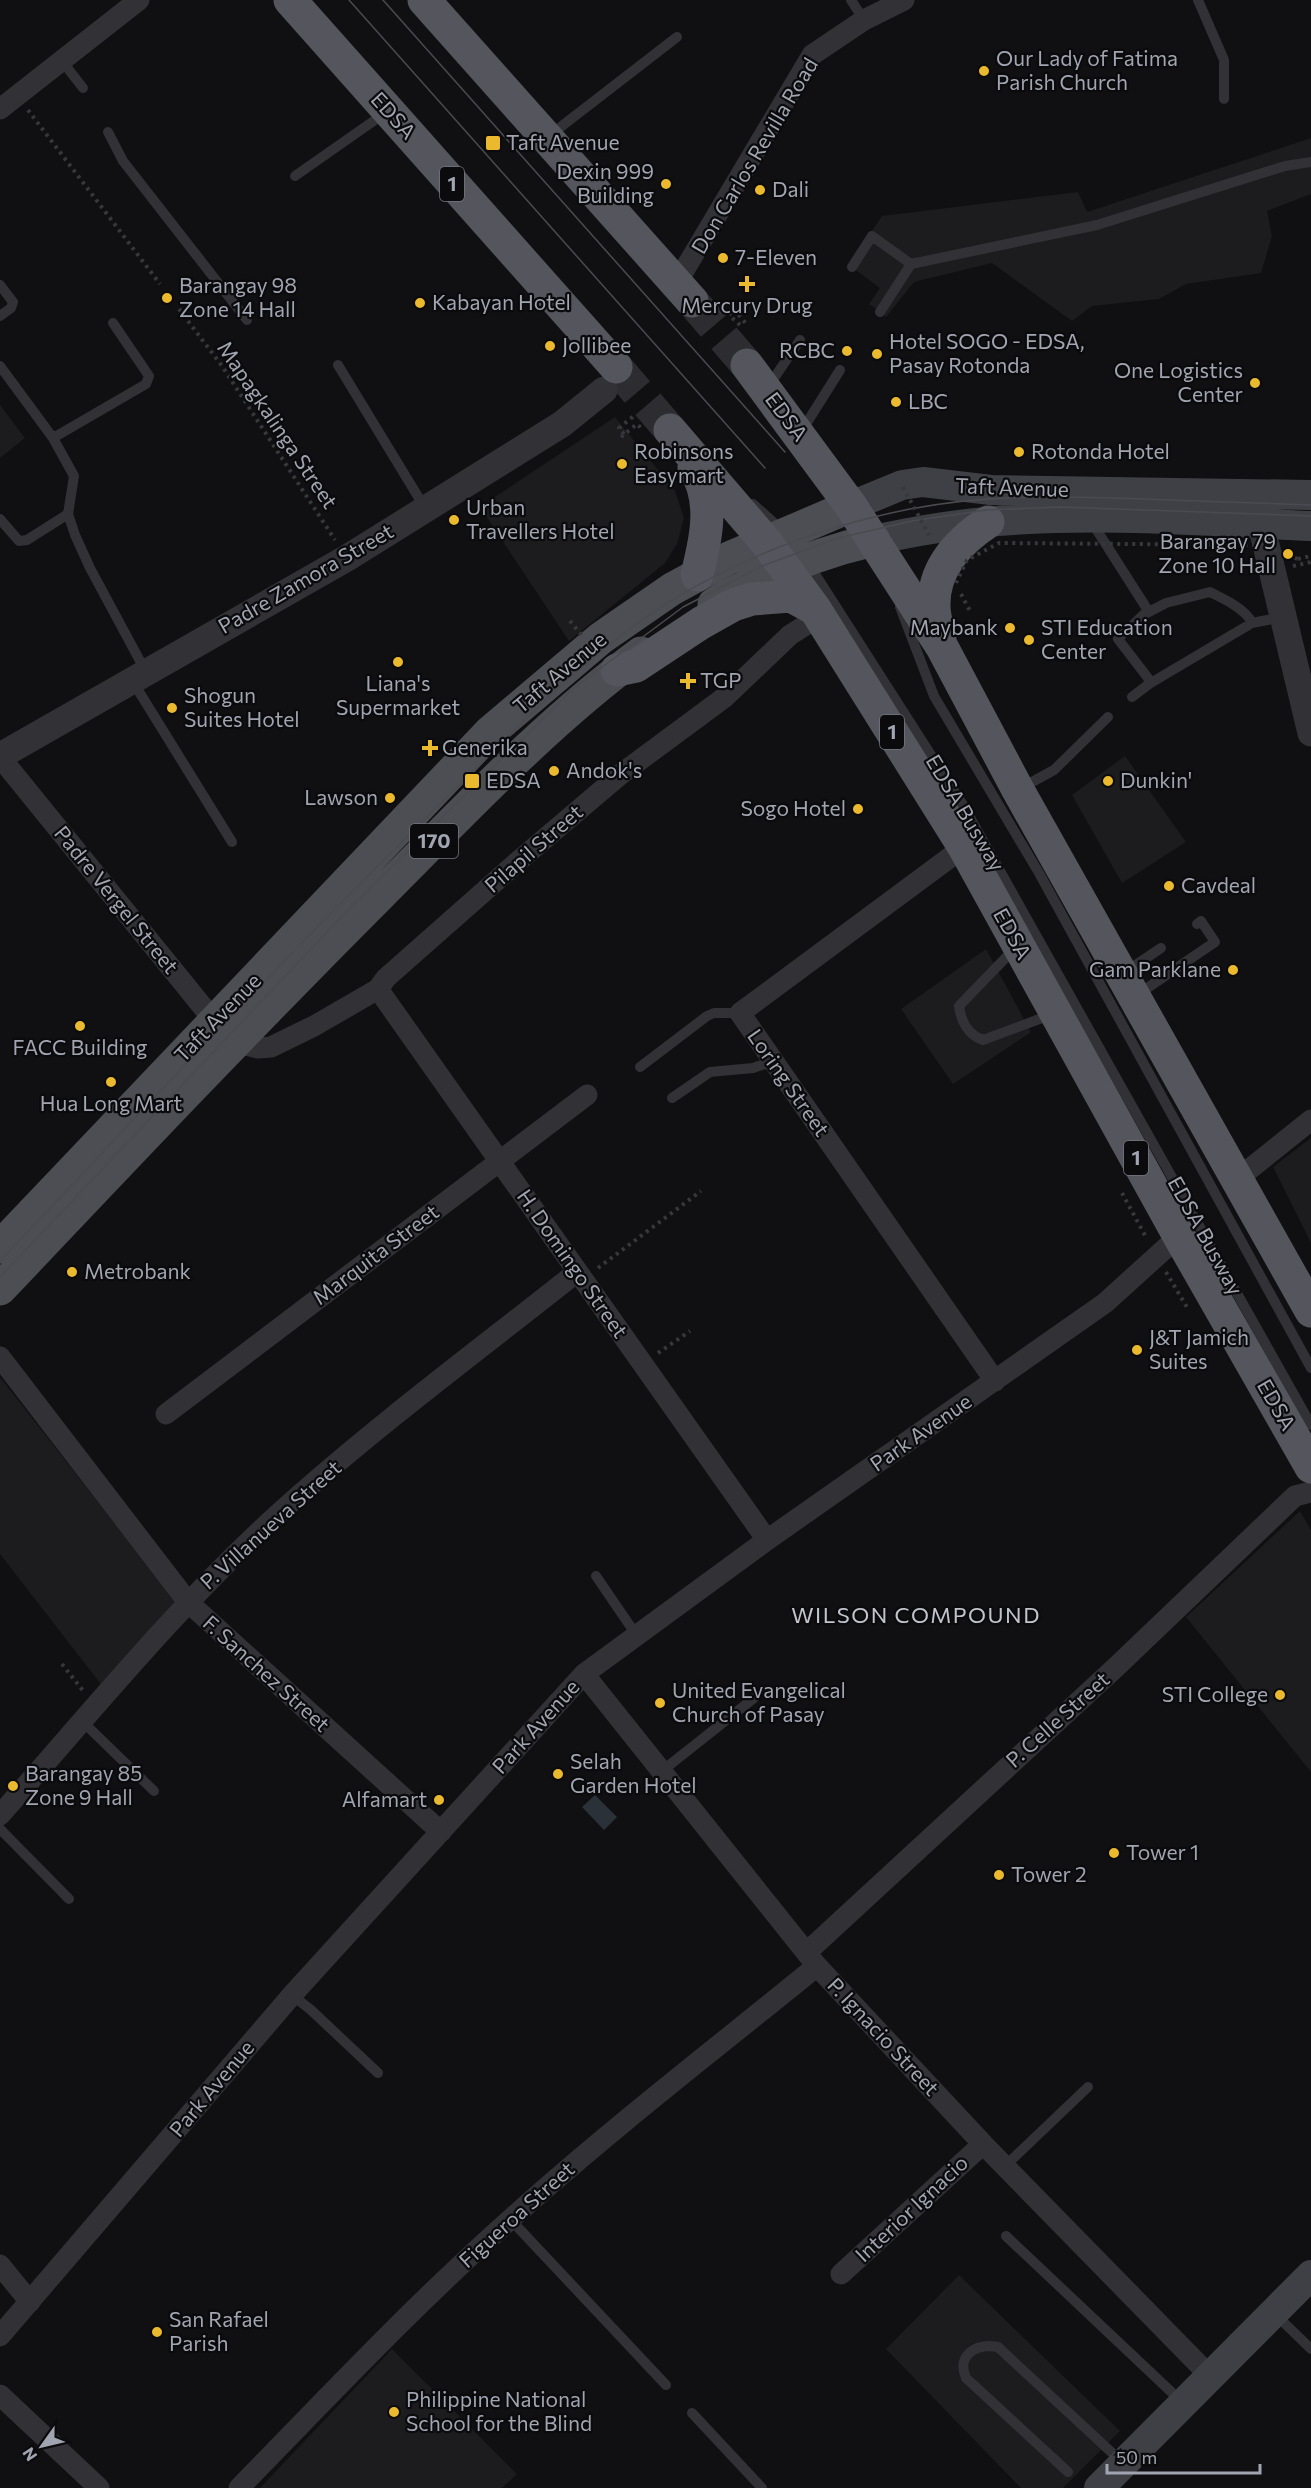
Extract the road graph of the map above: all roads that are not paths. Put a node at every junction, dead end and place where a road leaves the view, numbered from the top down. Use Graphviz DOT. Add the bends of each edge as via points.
graph roads {
  1 [pos="139,0"];
  2 [pos="290,0"];
  3 [pos="424,0"];
  4 [pos="851,0"];
  5 [pos="904,0"];
  6 [pos="1198,0"];
  7 [pos="864,20"];
  8 [pos="677,37"];
  9 [pos="62,60"];
  10 [pos="83,88"];
  11 [pos="1224,99"];
  12 [pos="0,109"];
  13 [pos="388,111"];
  14 [pos="108,132"];
  15 [pos="547,138"];
  16 [pos="1311,162"];
  17 [pos="295,176"];
  18 [pos="911,264"];
  19 [pos="852,267"];
  20 [pos="0,285"];
  21 [pos="684,292"];
  22 [pos="880,312"];
  23 [pos="0,316"];
  24 [pos="247,320"];
  25 [pos="113,323"];
  26 [pos="800,340"];
  27 [pos="338,365"];
  28 [pos="0,366"];
  29 [pos="840,370"];
  30 [pos="757,378"];
  31 [pos="610,379"];
  32 [pos="656,429"];
  33 [pos="800,434"];
  34 [pos="53,438"];
  35 [pos="1259,493"];
  36 [pos="1311,495"];
  37 [pos="851,506"];
  38 [pos="425,508"];
  39 [pos="68,514"];
  40 [pos="0,519"];
  41 [pos="1090,519"];
  42 [pos="988,522"];
  43 [pos="1261,524"];
  44 [pos="1311,526"];
  45 [pos="874,540"];
  46 [pos="790,550"];
  47 [pos="697,575"];
  48 [pos="1149,612"];
  49 [pos="817,613"];
  50 [pos="1283,617"];
  51 [pos="1252,623"];
  52 [pos="942,647"];
  53 [pos="631,670"];
  54 [pos="139,676"];
  55 [pos="1149,684"];
  56 [pos="1132,697"];
  57 [pos="1108,717"];
  58 [pos="1311,733"];
  59 [pos="0,756"];
  60 [pos="1018,790"];
  61 [pos="232,842"];
  62 [pos="964,847"];
  63 [pos="1197,924"];
  64 [pos="1018,945"];
  65 [pos="1161,948"];
  66 [pos="1128,986"];
  67 [pos="378,989"];
  68 [pos="740,1013"];
  69 [pos="1056,1013"];
  70 [pos="225,1031"];
  71 [pos="773,1061"];
  72 [pos="640,1067"];
  73 [pos="586,1095"];
  74 [pos="672,1098"];
  75 [pos="1311,1120"];
  76 [pos="500,1161"];
  77 [pos="1236,1180"];
  78 [pos="1179,1236"];
  79 [pos="0,1247"];
  80 [pos="580,1276"];
  81 [pos="0,1289"];
  82 [pos="1311,1311"];
  83 [pos="0,1357"];
  84 [pos="1311,1368"];
  85 [pos="995,1381"];
  86 [pos="166,1414"];
  87 [pos="1311,1425"];
  88 [pos="1311,1467"];
  89 [pos="1311,1492"];
  90 [pos="767,1540"];
  91 [pos="596,1576"];
  92 [pos="188,1602"];
  93 [pos="637,1636"];
  94 [pos="585,1674"];
  95 [pos="754,1698"];
  96 [pos="89,1714"];
  97 [pos="662,1771"];
  98 [pos="154,1791"];
  99 [pos="0,1815"];
  100 [pos="0,1830"];
  101 [pos="441,1832"];
  102 [pos="69,1899"];
  103 [pos="812,1959"];
  104 [pos="292,1995"];
  105 [pos="378,2073"];
  106 [pos="1088,2087"];
  107 [pos="983,2144"];
  108 [pos="1005,2166"];
  109 [pos="510,2219"];
  110 [pos="1006,2236"];
  111 [pos="0,2265"];
  112 [pos="841,2274"];
  113 [pos="1311,2275"];
  114 [pos="30,2302"];
  115 [pos="1274,2312"];
  116 [pos="0,2336"];
  117 [pos="1311,2349"];
  118 [pos="1210,2376"];
  119 [pos="666,2385"];
  120 [pos="0,2395"];
  121 [pos="1183,2403"];
  122 [pos="692,2413"];
  123 [pos="1123,2463"];
  124 [pos="1068,2472"];
  125 [pos="99,2488"];
  126 [pos="239,2488"];
  127 [pos="762,2488"];
  128 [pos="1099,2488"];
  1 -- 9 [label="street"];
  2 -- 13 [label="highway, EDSA / 1"];
  3 -- 15 [label="highway"];
  4 -- 7 [label="lane"];
  5 -- 7 [label="street, Don Carlos Revilla Road"];
  6 -- 11 [label="lane" via="1224,60"];
  7 -- 21 [label="street, Don Carlos Revilla Road" via="812,56"];
  8 -- 15 [label="lane"];
  9 -- 10 [label="lane"];
  9 -- 12 [label="street"];
  13 -- 17 [label="lane"];
  13 -- 31 [label="highway, EDSA / 1"];
  14 -- 24 [label="lane" via="123,161"];
  15 -- 21 [label="highway"];
  16 -- 18 [label="lane" via="1285,166 1097,225"];
  18 -- 19 [label="lane" via="872,236"];
  18 -- 22 [label="lane"];
  20 -- 23 [label="lane" via="13,302"];
  25 -- 34 [label="lane" via="149,376 146,384"];
  26 -- 30 [label="lane"];
  27 -- 38 [label="lane"];
  28 -- 34 [label="lane"];
  29 -- 33 [label="lane"];
  30 -- 33 [label="highway, EDSA"];
  31 -- 38 [label="street, Padre Zamora Street" via="562,424"];
  32 -- 46 [label="highway, EDSA / 1"];
  32 -- 46 [label="lane, EDSA Busway" via="741,494"];
  32 -- 47 [label="highway" via="697,472 705,495 707,535"];
  33 -- 37 [label="highway, EDSA"];
  34 -- 39 [label="lane" via="75,476"];
  35 -- 36 [label="main road, Taft Avenue"];
  35 -- 37 [label="main road, Taft Avenue" via="992,490 923,482 902,485"];
  35 -- 43 [label="street"];
  37 -- 45 [label="highway, EDSA"];
  37 -- 46 [label="main road, Taft Avenue / 170"];
  38 -- 54 [label="street, Padre Zamora Street" via="347,558"];
  39 -- 40 [label="lane" via="19,541"];
  39 -- 54 [label="lane"];
  41 -- 42 [label="main road, Taft Avenue"];
  41 -- 43 [label="main road, Taft Avenue"];
  41 -- 48 [label="lane"];
  42 -- 45 [label="main road, Taft Avenue"];
  42 -- 52 [label="highway" via="966,536 949,556 938,580 934,606"];
  43 -- 44 [label="main road, Taft Avenue"];
  43 -- 50 [label="street"];
  45 -- 46 [label="main road, Taft Avenue / 170" via="841,548"];
  45 -- 52 [label="highway, EDSA"];
  45 -- 84 [label="lane, EDSA Busway" via="934,696 1039,873"];
  46 -- 47 [label="main road, Taft Avenue / 170"];
  46 -- 49 [label="highway, EDSA / 1"];
  46 -- 53 [label="main road, Taft Avenue / 170" via="741,588 688,618"];
  46 -- 87 [label="lane, EDSA Busway" via="963,805"];
  47 -- 70 [label="main road, Taft Avenue / 170" via="601,638 490,732"];
  48 -- 51 [label="lane" via="1166,603 1210,592 1232,604"];
  48 -- 55 [label="lane" via="1118,639"];
  49 -- 53 [label="highway" via="790,596 752,599 700,623"];
  49 -- 62 [label="highway, EDSA / 1"];
  49 -- 67 [label="street, Pilapil Street" via="725,697 621,774 522,858"];
  50 -- 51 [label="lane"];
  50 -- 58 [label="street"];
  51 -- 55 [label="lane"];
  52 -- 60 [label="highway, EDSA"];
  53 -- 70 [label="main road, Taft Avenue / 170" via="516,758"];
  54 -- 59 [label="street, Padre Zamora Street"];
  54 -- 61 [label="lane"];
  55 -- 56 [label="lane"];
  57 -- 60 [label="lane" via="1054,770"];
  59 -- 70 [label="street, Padre Vergel Street"];
  60 -- 66 [label="highway, EDSA"];
  62 -- 64 [label="highway, EDSA / 1"];
  62 -- 68 [label="street, Loring Street"];
  63 -- 66 [label="lane" via="1200,921 1215,942"];
  64 -- 69 [label="highway, EDSA / 1"];
  64 -- 69 [label="lane" via="959,1006 963,1020 971,1033 983,1040"];
  65 -- 66 [label="lane"];
  66 -- 77 [label="highway, EDSA"];
  67 -- 70 [label="street, Pilapil Street" via="271,1047 258,1048"];
  67 -- 76 [label="street, H. Domingo Street"];
  68 -- 71 [label="street, Loring Street"];
  68 -- 72 [label="lane" via="707,1016"];
  69 -- 78 [label="highway, EDSA / 1"];
  70 -- 79 [label="main road, Taft Avenue / 170"];
  70 -- 81 [label="main road, Taft Avenue / 170"];
  71 -- 74 [label="lane" via="753,1068 710,1072"];
  71 -- 85 [label="street, Loring Street"];
  73 -- 76 [label="street, Marquita Street"];
  75 -- 77 [label="street"];
  76 -- 80 [label="street, H. Domingo Street"];
  76 -- 86 [label="street, Marquita Street"];
  77 -- 82 [label="highway, EDSA"];
  78 -- 85 [label="street, Park Avenue" via="1105,1303"];
  78 -- 88 [label="highway, EDSA / 1"];
  80 -- 90 [label="street, H. Domingo Street"];
  80 -- 92 [label="street, P. Villanueva Street" via="397,1414 287,1506"];
  83 -- 92 [label="street, F. Sanchez Street"];
  85 -- 90 [label="street, Park Avenue"];
  89 -- 103 [label="street, P. Celle Street" via="1295,1496"];
  90 -- 93 [label="street, Park Avenue"];
  91 -- 93 [label="lane"];
  92 -- 96 [label="street, P. Villanueva Street"];
  92 -- 101 [label="street, F. Sanchez Street"];
  93 -- 94 [label="street, Park Avenue"];
  94 -- 97 [label="street, P. Ignacio Street"];
  94 -- 101 [label="street, Park Avenue"];
  95 -- 97 [label="lane"];
  96 -- 98 [label="lane"];
  96 -- 99 [label="street, P. Villanueva Street"];
  97 -- 103 [label="street, P. Ignacio Street"];
  100 -- 102 [label="lane"];
  101 -- 104 [label="street, Park Avenue"];
  103 -- 107 [label="street, P. Ignacio Street"];
  103 -- 109 [label="street, Figueroa Street"];
  104 -- 105 [label="lane"];
  104 -- 114 [label="street, Park Avenue"];
  106 -- 108 [label="lane"];
  107 -- 108 [label="street, P. Ignacio Street"];
  107 -- 112 [label="street, Interior Ignacio"];
  108 -- 118 [label="street, P. Ignacio Street"];
  109 -- 119 [label="lane"];
  109 -- 126 [label="street, Figueroa Street" via="387,2336"];
  110 -- 121 [label="lane"];
  111 -- 114 [label="street"];
  113 -- 115 [label="main road"];
  114 -- 116 [label="street, Park Avenue"];
  115 -- 117 [label="lane"];
  115 -- 118 [label="main road"];
  118 -- 121 [label="main road"];
  120 -- 125 [label="street"];
  121 -- 123 [label="main road"];
  122 -- 127 [label="lane"];
  123 -- 124 [label="lane" via="998,2347 973,2349 964,2360 966,2378"];
  123 -- 128 [label="main road"];
}
